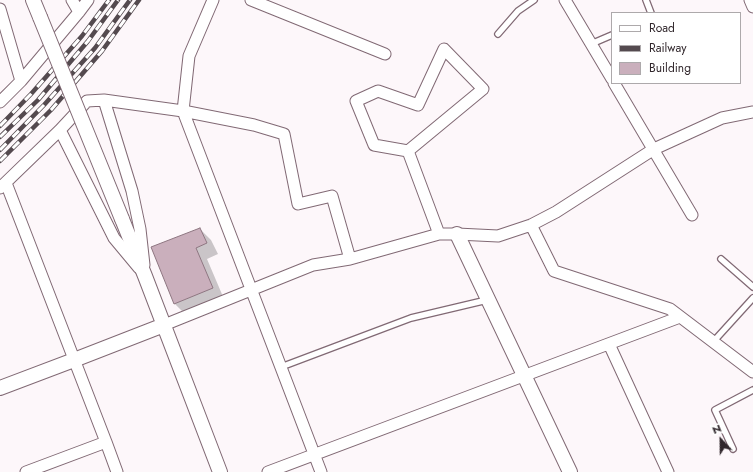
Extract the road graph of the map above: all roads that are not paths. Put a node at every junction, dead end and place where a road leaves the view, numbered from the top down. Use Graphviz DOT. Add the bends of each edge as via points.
graph roads {
  1 [pos="33,0"];
  2 [pos="72,0"];
  3 [pos="88,0"];
  4 [pos="212,0"];
  5 [pos="251,0"];
  6 [pos="534,0"];
  7 [pos="565,0"];
  8 [pos="646,0"];
  9 [pos="750,0"];
  10 [pos="753,7"];
  11 [pos="0,9"];
  12 [pos="79,12"];
  13 [pos="651,12"];
  14 [pos="498,34"];
  15 [pos="611,35"];
  16 [pos="591,44"];
  17 [pos="384,54"];
  18 [pos="611,77"];
  19 [pos="21,81"];
  20 [pos="615,84"];
  21 [pos="104,100"];
  22 [pos="0,102"];
  23 [pos="183,111"];
  24 [pos="753,112"];
  25 [pos="60,130"];
  26 [pos="654,149"];
  27 [pos="408,151"];
  28 [pos="3,186"];
  29 [pos="692,215"];
  30 [pos="531,225"];
  31 [pos="439,234"];
  32 [pos="457,234"];
  33 [pos="350,258"];
  34 [pos="721,259"];
  35 [pos="145,276"];
  36 [pos="753,287"];
  37 [pos="250,289"];
  38 [pos="753,298"];
  39 [pos="488,300"];
  40 [pos="680,317"];
  41 [pos="164,325"];
  42 [pos="713,342"];
  43 [pos="609,344"];
  44 [pos="74,360"];
  45 [pos="280,367"];
  46 [pos="753,372"];
  47 [pos="524,375"];
  48 [pos="0,388"];
  49 [pos="753,390"];
  50 [pos="106,442"];
  51 [pos="733,449"];
  52 [pos="314,455"];
  53 [pos="26,472"];
  54 [pos="117,472"];
  55 [pos="220,472"];
  56 [pos="268,472"];
  57 [pos="321,472"];
  58 [pos="568,472"];
  59 [pos="668,472"];
  1 -- 35 [label="street, bridge"];
  2 -- 12 [label="street"];
  3 -- 12 [label="street"];
  4 -- 23 [label="street" via="189,56"];
  5 -- 17 [label="street"];
  6 -- 14 [label="lane" via="518,11"];
  7 -- 16 [label="street"];
  8 -- 13 [label="lane"];
  9 -- 10 [label="street"];
  11 -- 19 [label="street"];
  12 -- 19 [label="street"];
  15 -- 16 [label="lane"];
  16 -- 18 [label="street"];
  19 -- 22 [label="street"];
  20 -- 26 [label="street"];
  21 -- 23 [label="street"];
  21 -- 25 [label="street" via="87,101"];
  21 -- 35 [label="street" via="132,191 140,229"];
  23 -- 33 [label="street" via="254,125 284,134 298,204 332,196"];
  23 -- 37 [label="street"];
  24 -- 26 [label="street" via="722,118"];
  25 -- 28 [label="street"];
  25 -- 35 [label="street" via="114,238"];
  26 -- 29 [label="street"];
  26 -- 30 [label="street" via="556,212"];
  27 -- 27 [label="street" via="374,146 356,101 378,91 418,105 444,49 483,89"];
  27 -- 31 [label="street"];
  28 -- 44 [label="street"];
  30 -- 32 [label="street" via="498,236"];
  30 -- 40 [label="street" via="554,270 670,309"];
  31 -- 32 [label="street"];
  31 -- 33 [label="street"];
  32 -- 39 [label="street"];
  33 -- 37 [label="street" via="313,265"];
  34 -- 36 [label="lane"];
  35 -- 41 [label="street"];
  37 -- 41 [label="street"];
  37 -- 45 [label="street"];
  38 -- 42 [label="lane"];
  39 -- 45 [label="lane" via="411,318"];
  39 -- 47 [label="street"];
  40 -- 42 [label="street"];
  40 -- 43 [label="street"];
  41 -- 44 [label="street"];
  41 -- 55 [label="street"];
  42 -- 46 [label="street"];
  43 -- 47 [label="street"];
  43 -- 59 [label="street"];
  44 -- 48 [label="street"];
  44 -- 50 [label="street"];
  45 -- 52 [label="street"];
  47 -- 52 [label="street"];
  47 -- 58 [label="street"];
  49 -- 51 [label="lane" via="715,410"];
  50 -- 53 [label="street"];
  50 -- 54 [label="street"];
  52 -- 56 [label="street"];
  52 -- 57 [label="street"];
}
